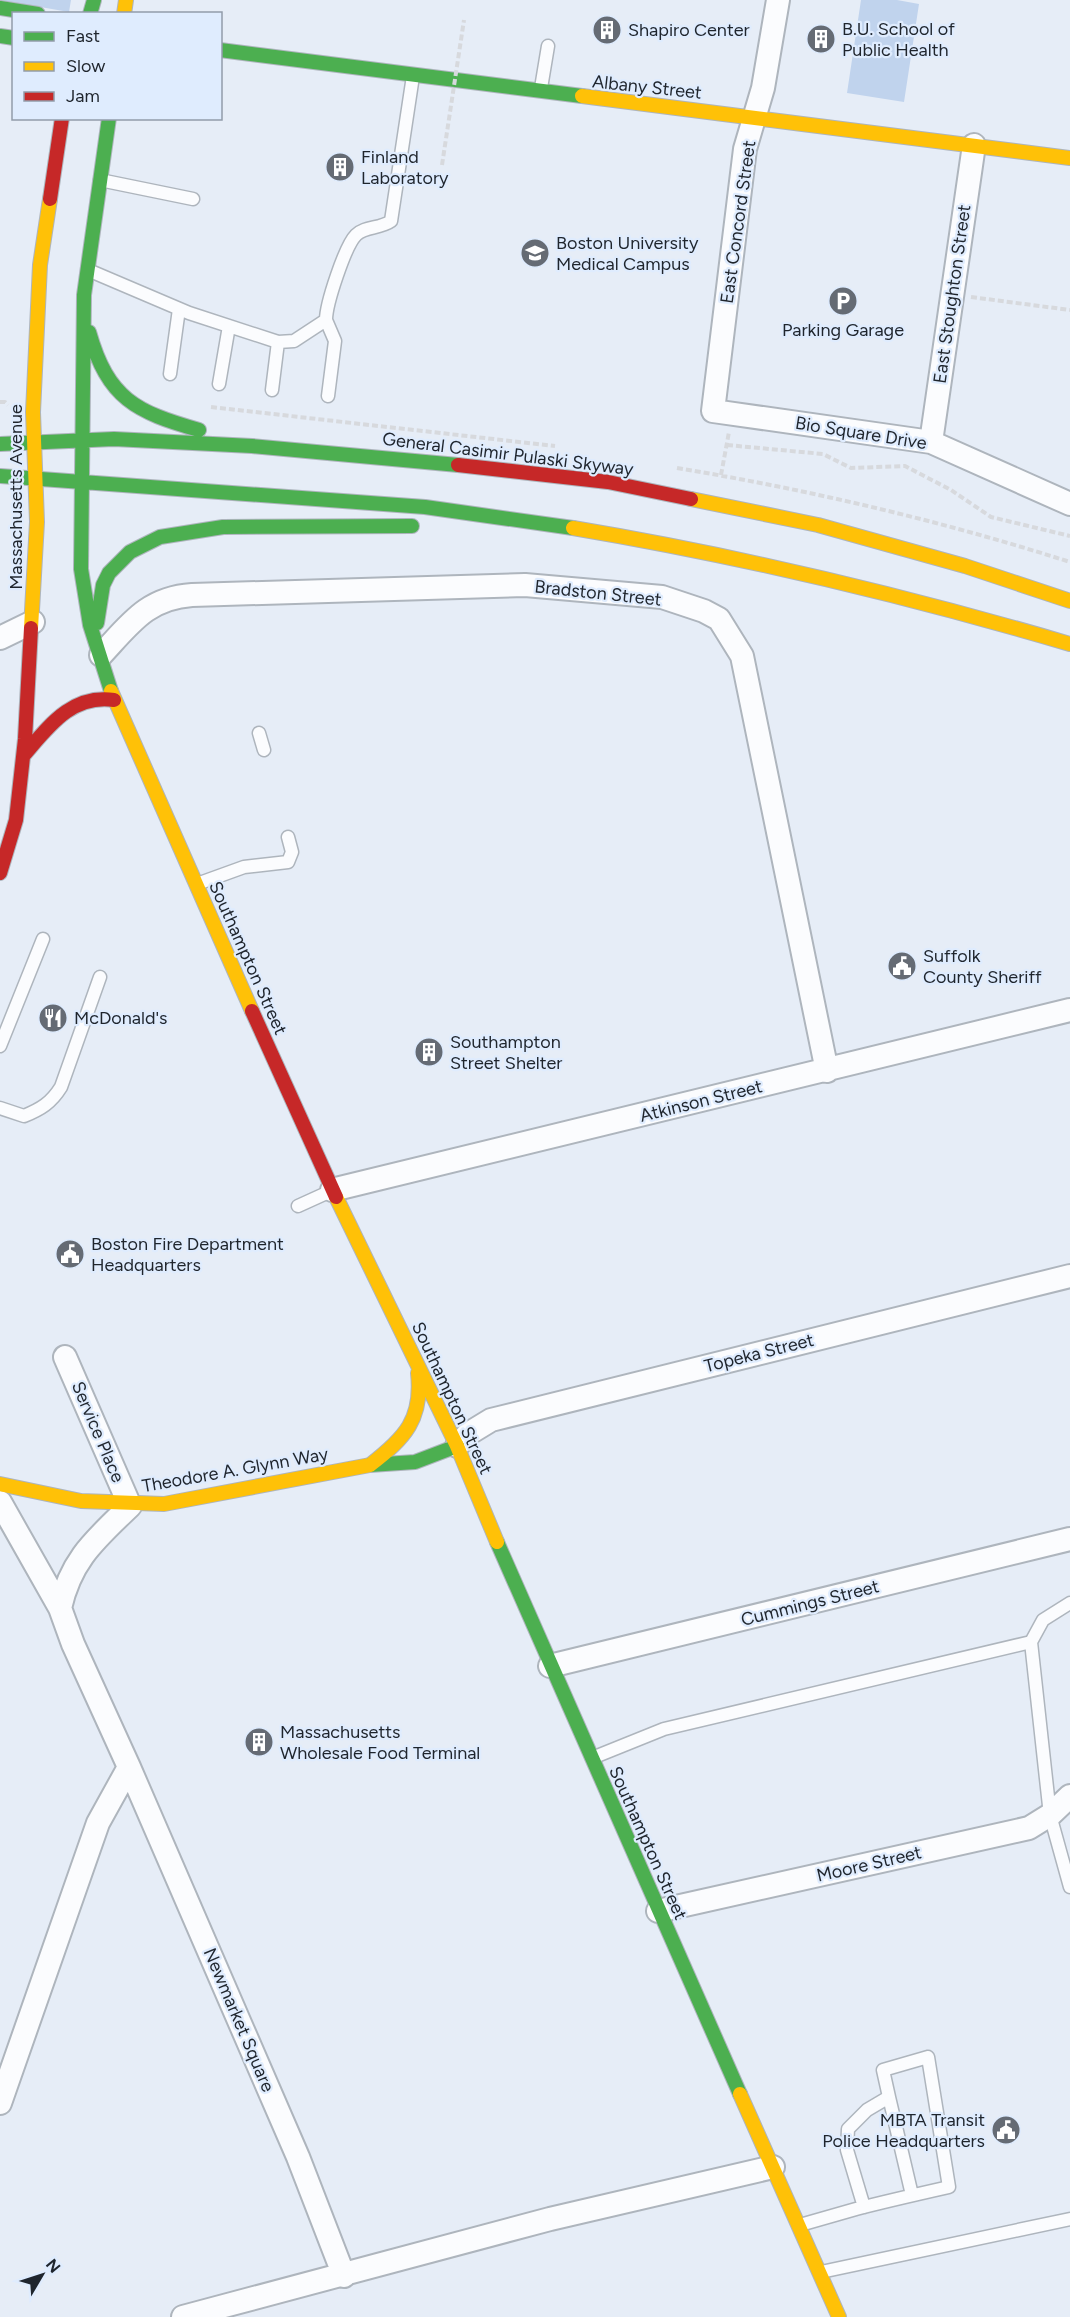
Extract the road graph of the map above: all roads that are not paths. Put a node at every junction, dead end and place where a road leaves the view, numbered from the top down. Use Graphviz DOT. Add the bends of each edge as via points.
graph roads {
  1 [pos="778,0"];
  2 [pos="0,8"];
  3 [pos="25,12"];
  4 [pos="548,46"];
  5 [pos="222,50"];
  6 [pos="413,75"];
  7 [pos="541,92"];
  8 [pos="756,117"];
  9 [pos="62,120"];
  10 [pos="109,120"];
  11 [pos="974,145"];
  12 [pos="1070,158"];
  13 [pos="99,180"];
  14 [pos="193,199"];
  15 [pos="86,269"];
  16 [pos="84,295"];
  17 [pos="179,309"];
  18 [pos="326,320"];
  19 [pos="230,326"];
  20 [pos="278,342"];
  21 [pos="170,374"];
  22 [pos="219,384"];
  23 [pos="272,390"];
  24 [pos="328,396"];
  25 [pos="713,411"];
  26 [pos="82,441"];
  27 [pos="931,442"];
  28 [pos="34,443"];
  29 [pos="0,444"];
  30 [pos="252,446"];
  31 [pos="0,476"];
  32 [pos="36,479"];
  33 [pos="82,484"];
  34 [pos="1070,504"];
  35 [pos="524,519"];
  36 [pos="445,525"];
  37 [pos="423,526"];
  38 [pos="1025,585"];
  39 [pos="1070,594"];
  40 [pos="1070,601"];
  41 [pos="33,622"];
  42 [pos="0,638"];
  43 [pos="1070,644"];
  44 [pos="101,655"];
  45 [pos="114,700"];
  46 [pos="259,734"];
  47 [pos="264,750"];
  48 [pos="24,755"];
  49 [pos="288,837"];
  50 [pos="0,873"];
  51 [pos="196,884"];
  52 [pos="43,939"];
  53 [pos="100,977"];
  54 [pos="1070,1010"];
  55 [pos="0,1046"];
  56 [pos="827,1071"];
  57 [pos="0,1108"];
  58 [pos="332,1190"];
  59 [pos="298,1206"];
  60 [pos="1070,1276"];
  61 [pos="66,1358"];
  62 [pos="416,1362"];
  63 [pos="457,1446"];
  64 [pos="370,1465"];
  65 [pos="0,1484"];
  66 [pos="0,1502"];
  67 [pos="130,1506"];
  68 [pos="1070,1539"];
  69 [pos="1070,1603"];
  70 [pos="60,1608"];
  71 [pos="1031,1642"];
  72 [pos="550,1666"];
  73 [pos="590,1758"];
  74 [pos="129,1767"];
  75 [pos="1070,1796"];
  76 [pos="1050,1815"];
  77 [pos="1070,1886"];
  78 [pos="658,1911"];
  79 [pos="889,2097"];
  80 [pos="0,2103"];
  81 [pos="773,2167"];
  82 [pos="912,2195"];
  83 [pos="864,2207"];
  84 [pos="1070,2219"];
  85 [pos="799,2226"];
  86 [pos="819,2272"];
  87 [pos="344,2276"];
  88 [pos="183,2317"];
  89 [pos="839,2317"];
  1 -- 8 [label="street, East Concord Street"];
  2 -- 3 [label="main road"];
  4 -- 7 [label="lane"];
  5 -- 6 [label="main road, Albany Street"];
  6 -- 7 [label="main road, Albany Street"];
  6 -- 18 [label="lane" via="391,221 382,227 365,229 350,244 326,306"];
  7 -- 8 [label="main road, Albany Street"];
  8 -- 11 [label="main road, Albany Street"];
  8 -- 25 [label="street, East Concord Street" via="745,149"];
  9 -- 28 [label="main road, Massachusetts Avenue" via="40,265"];
  10 -- 13 [label="main road"];
  11 -- 12 [label="main road, Albany Street"];
  11 -- 27 [label="street, East Stoughton Street"];
  13 -- 14 [label="lane"];
  13 -- 15 [label="main road"];
  15 -- 16 [label="main road"];
  15 -- 17 [label="lane"];
  16 -- 26 [label="main road"];
  16 -- 30 [label="main road" via="96,356 121,395 161,420"];
  17 -- 19 [label="lane"];
  17 -- 21 [label="lane"];
  18 -- 20 [label="lane" via="294,341"];
  18 -- 24 [label="lane" via="334,341"];
  19 -- 20 [label="lane"];
  19 -- 22 [label="lane"];
  20 -- 23 [label="lane"];
  25 -- 27 [label="street, Bio Square Drive"];
  26 -- 28 [label="main road, General Casimir Pulaski Skyway"];
  26 -- 30 [label="main road, General Casimir Pulaski Skyway"];
  26 -- 33 [label="main road"];
  27 -- 34 [label="street, Bio Square Drive"];
  28 -- 29 [label="main road, General Casimir Pulaski Skyway"];
  28 -- 32 [label="main road, Massachusetts Avenue"];
  30 -- 38 [label="main road, General Casimir Pulaski Skyway" via="608,482 818,525"];
  31 -- 32 [label="main road"];
  32 -- 33 [label="main road"];
  32 -- 41 [label="main road, Massachusetts Avenue"];
  33 -- 35 [label="main road" via="268,494"];
  33 -- 44 [label="main road, Southampton Street" via="83,590"];
  35 -- 36 [label="main road"];
  35 -- 43 [label="main road" via="827,580"];
  37 -- 44 [label="main road" via="223,527 160,537 130,552 103,585 96,624"];
  38 -- 39 [label="main road"];
  38 -- 40 [label="main road, General Casimir Pulaski Skyway"];
  41 -- 42 [label="street"];
  41 -- 48 [label="main road, Massachusetts Avenue"];
  44 -- 45 [label="main road, Southampton Street"];
  44 -- 56 [label="street, Bradston Street" via="154,603 172,596 525,585 662,597 719,619 742,656"];
  45 -- 48 [label="main road" via="96,697 70,708"];
  45 -- 51 [label="main road, Southampton Street"];
  46 -- 47 [label="lane"];
  48 -- 50 [label="main road, Massachusetts Avenue" via="16,820"];
  49 -- 51 [label="lane" via="292,852 288,861 244,867"];
  51 -- 58 [label="main road, Southampton Street"];
  52 -- 55 [label="lane"];
  53 -- 57 [label="lane" via="54,1098 24,1116"];
  54 -- 56 [label="street, Atkinson Street"];
  56 -- 58 [label="street, Atkinson Street"];
  58 -- 59 [label="lane"];
  58 -- 62 [label="main road, Southampton Street"];
  60 -- 63 [label="street, Topeka Street" via="491,1420"];
  61 -- 67 [label="street, Service Place"];
  62 -- 63 [label="main road, Southampton Street"];
  62 -- 64 [label="main road" via="420,1408 402,1438"];
  63 -- 64 [label="main road, Theodore A. Glynn Way" via="417,1462"];
  63 -- 72 [label="main road, Southampton Street"];
  64 -- 67 [label="main road, Theodore A. Glynn Way" via="205,1497"];
  65 -- 67 [label="main road, Theodore A. Glynn Way"];
  66 -- 70 [label="street, Newmarket Square"];
  67 -- 70 [label="street" via="86,1548 73,1567"];
  68 -- 72 [label="street, Cummings Street"];
  69 -- 71 [label="lane" via="1043,1620"];
  70 -- 74 [label="street, Newmarket Square"];
  71 -- 73 [label="lane" via="664,1729"];
  71 -- 76 [label="lane"];
  72 -- 73 [label="main road, Southampton Street"];
  73 -- 78 [label="main road, Southampton Street"];
  74 -- 80 [label="street" via="98,1823"];
  74 -- 87 [label="street, Newmarket Square" via="293,2146"];
  75 -- 76 [label="street, Moore Street"];
  76 -- 77 [label="lane"];
  76 -- 78 [label="street, Moore Street" via="1029,1828"];
  78 -- 81 [label="main road, Southampton Street"];
  79 -- 82 [label="lane"];
  79 -- 82 [label="lane" via="883,2070 928,2056 949,2187"];
  79 -- 83 [label="lane" via="867,2109 848,2128 847,2150"];
  81 -- 85 [label="main road, Southampton Street"];
  81 -- 87 [label="street" via="550,2219"];
  82 -- 83 [label="lane"];
  83 -- 85 [label="lane"];
  84 -- 86 [label="lane"];
  85 -- 86 [label="main road, Southampton Street"];
  86 -- 89 [label="main road, Southampton Street"];
  87 -- 88 [label="street"];
}
